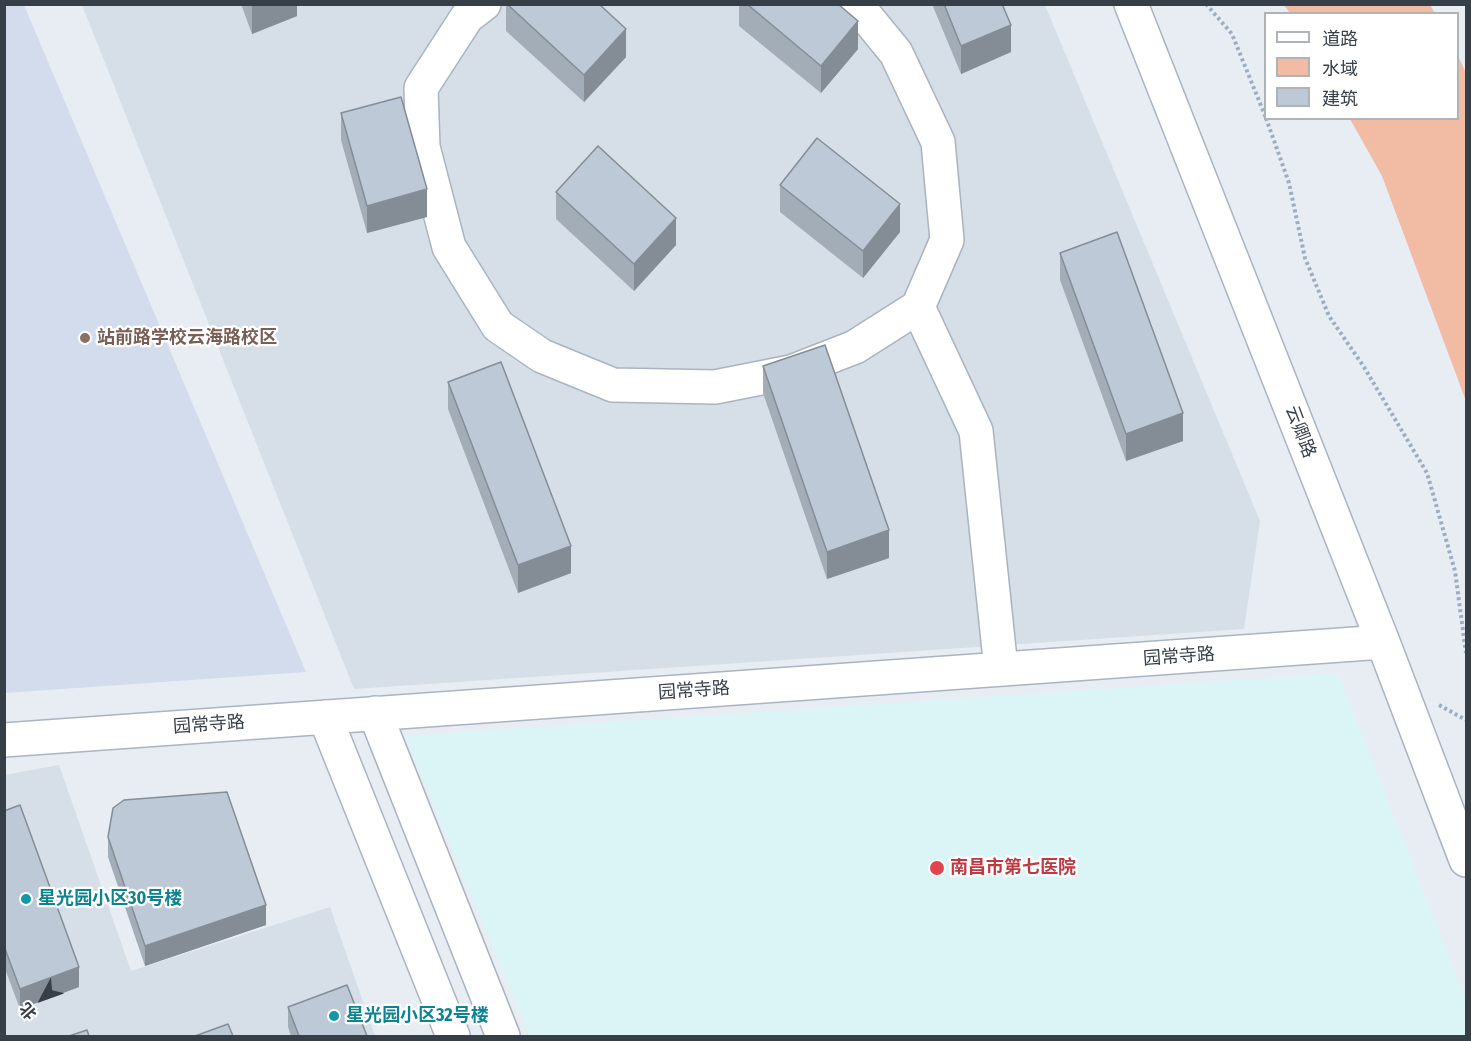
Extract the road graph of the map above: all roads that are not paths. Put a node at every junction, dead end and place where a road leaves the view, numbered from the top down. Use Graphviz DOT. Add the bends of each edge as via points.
graph roads {
  1 [pos="484,4"];
  2 [pos="856,4"];
  3 [pos="1131,4"];
  4 [pos="918,307"];
  5 [pos="1383,642"];
  6 [pos="1001,669"];
  7 [pos="375,713"];
  8 [pos="325,717"];
  9 [pos="4,740"];
  10 [pos="1467,860"];
  11 [pos="453,1036"];
  12 [pos="503,1036"];
  1 -- 4 [label="street" via="467,17 421,88 423,147 449,248 498,326 542,356 613,385 715,387 791,372 855,347"];
  2 -- 4 [label="street" via="896,53 938,142 947,240"];
  3 -- 5 [label="street, 云卿路"];
  4 -- 6 [label="street" via="976,431"];
  5 -- 6 [label="street, 园常寺路"];
  5 -- 10 [label="street, 云卿路"];
  6 -- 7 [label="street, 园常寺路"];
  7 -- 8 [label="street, 园常寺路"];
  7 -- 12 [label="street"];
  8 -- 9 [label="street, 园常寺路"];
  8 -- 11 [label="street"];
}
